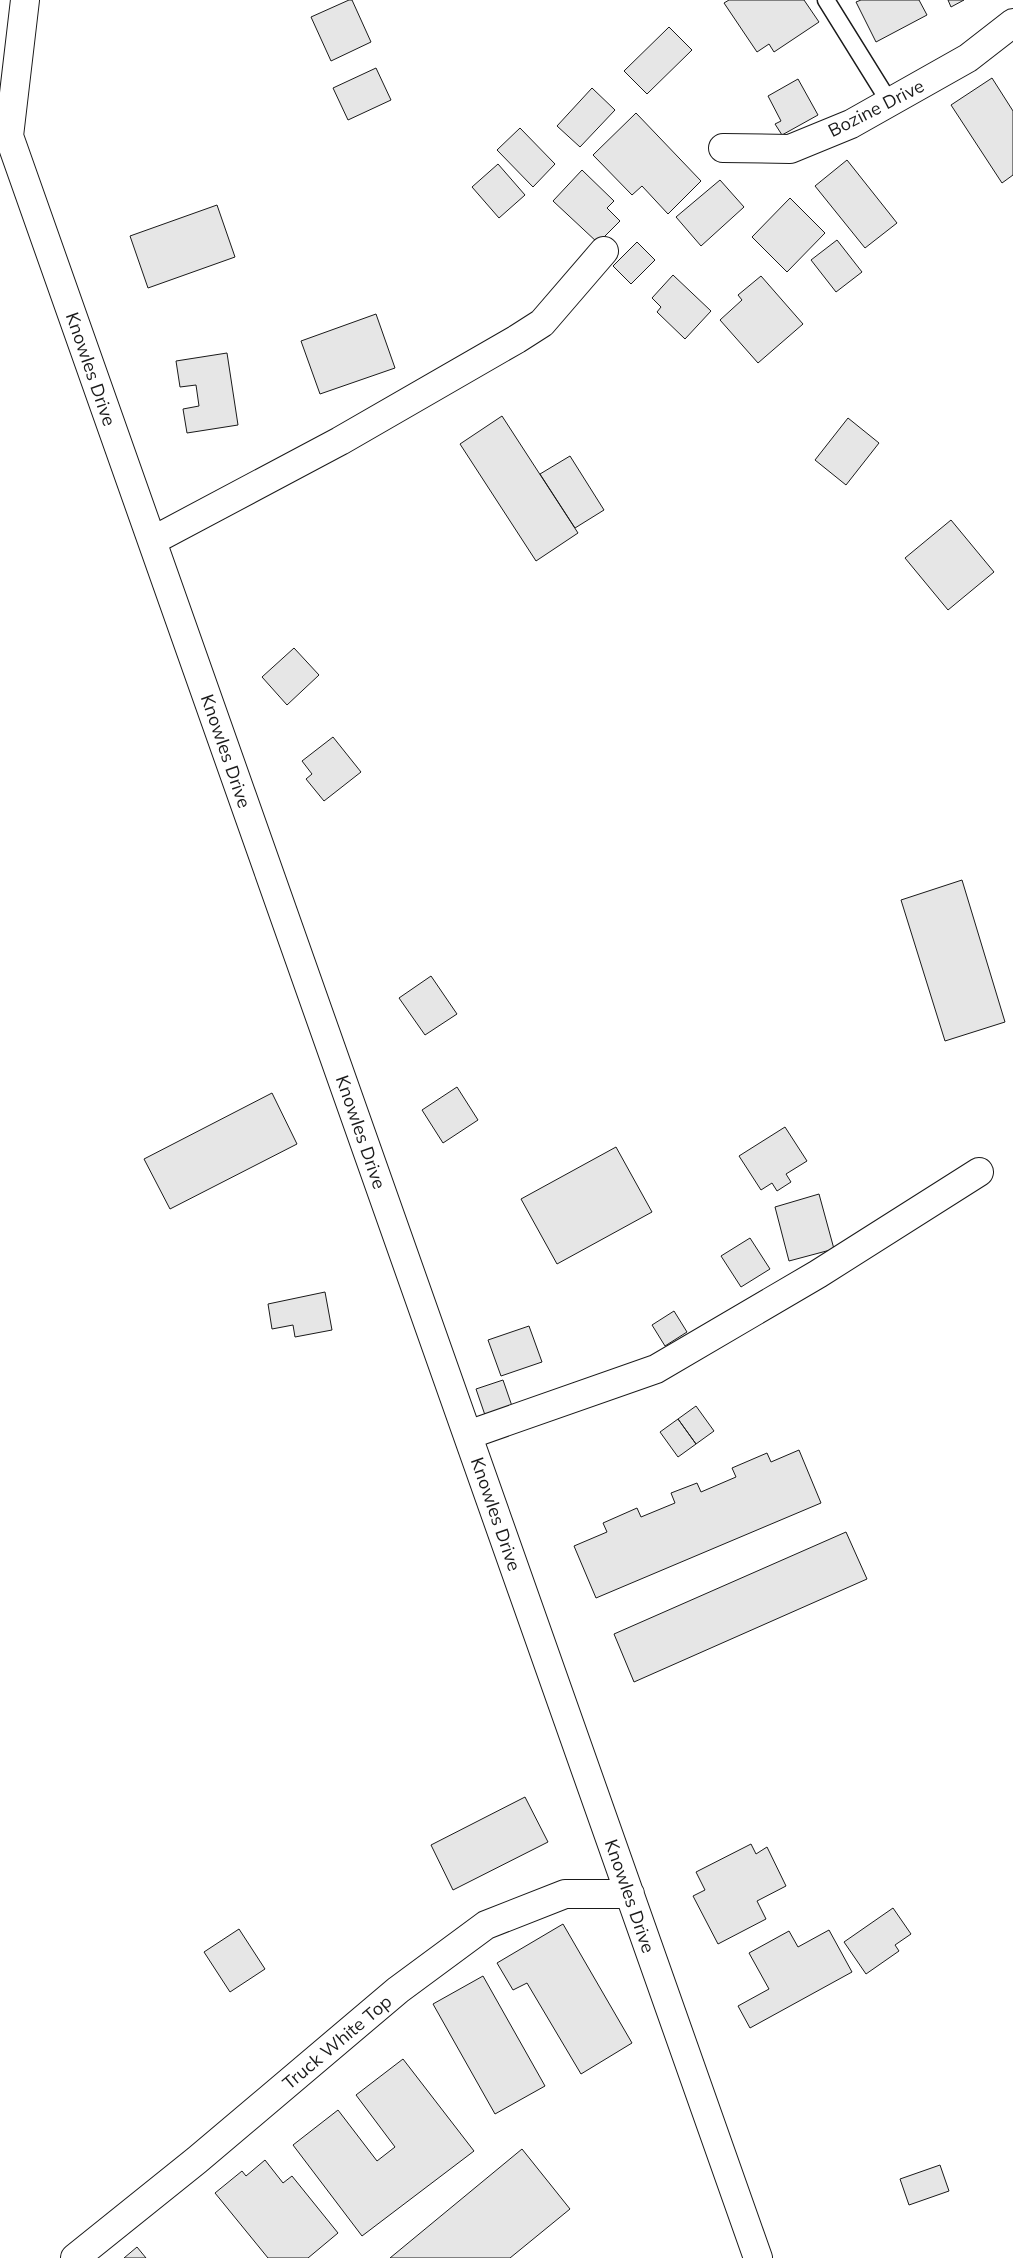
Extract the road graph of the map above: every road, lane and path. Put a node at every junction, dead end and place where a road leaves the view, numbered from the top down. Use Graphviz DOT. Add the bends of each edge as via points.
graph roads {
  1 [pos="25,0"];
  2 [pos="826,0"];
  3 [pos="1013,23"];
  4 [pos="890,103"];
  5 [pos="723,148"];
  6 [pos="604,251"];
  7 [pos="152,540"];
  8 [pos="980,1172"];
  9 [pos="468,1435"];
  10 [pos="630,1894"];
  11 [pos="75,2258"];
  12 [pos="758,2258"];
  1 -- 7 [label="street, Knowles Drive" via="9,136"];
  2 -- 4 [label="lane"];
  3 -- 4 [label="street, Bozine Drive" via="968,58"];
  4 -- 5 [label="street, Bozine Drive" via="851,124 790,149"];
  6 -- 7 [label="street" via="542,323 517,340 340,441"];
  7 -- 9 [label="street, Knowles Drive"];
  8 -- 9 [label="street" via="818,1274 656,1369"];
  9 -- 10 [label="street, Knowles Drive"];
  10 -- 11 [label="street, Truck White Top" via="565,1894 486,1926 398,1990"];
  10 -- 12 [label="street, Knowles Drive"];
}
